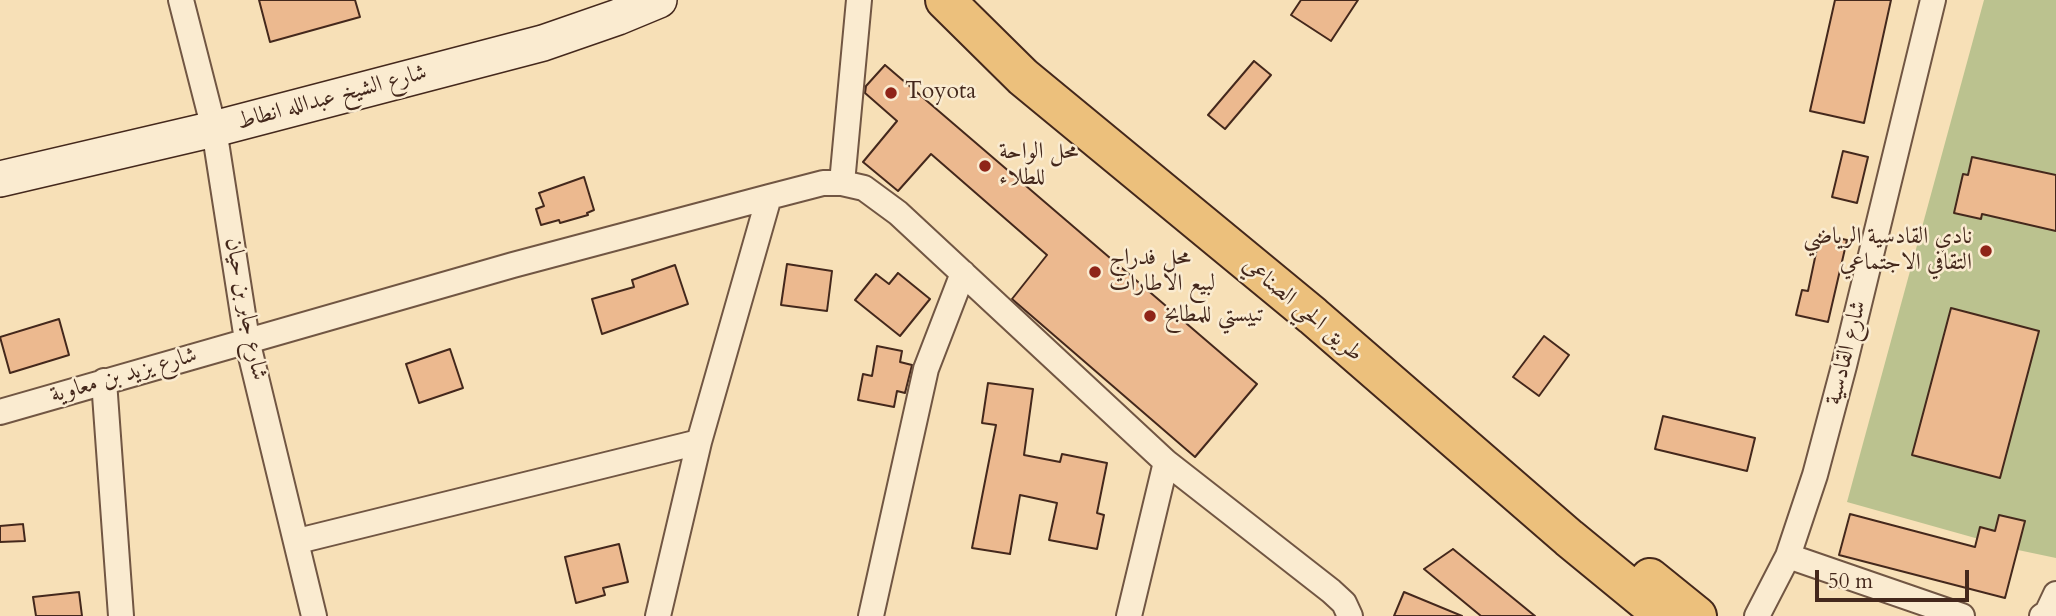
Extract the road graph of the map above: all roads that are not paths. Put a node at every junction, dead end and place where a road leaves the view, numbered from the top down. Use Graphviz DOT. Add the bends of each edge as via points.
graph roads {
  1 [pos="181,0"];
  2 [pos="659,0"];
  3 [pos="859,0"];
  4 [pos="945,0"];
  5 [pos="978,0"];
  6 [pos="1933,0"];
  7 [pos="214,129"];
  8 [pos="0,179"];
  9 [pos="842,183"];
  10 [pos="769,197"];
  11 [pos="963,274"];
  12 [pos="247,340"];
  13 [pos="104,382"];
  14 [pos="0,412"];
  15 [pos="699,442"];
  16 [pos="1166,462"];
  17 [pos="298,541"];
  18 [pos="1788,556"];
  19 [pos="2056,594"];
  20 [pos="121,616"];
  21 [pos="314,616"];
  22 [pos="658,616"];
  23 [pos="871,616"];
  24 [pos="1129,616"];
  25 [pos="1350,616"];
  26 [pos="1664,616"];
  27 [pos="1697,616"];
  28 [pos="1757,616"];
  29 [pos="1962,616"];
  30 [pos="2042,616"];
  1 -- 7 [label="street, شارع جابر بن حيان"];
  2 -- 7 [label="main road, شارع الشيخ عبدالله انطاط" via="543,43"];
  3 -- 9 [label="street"];
  4 -- 26 [label="highway, طريق الحي الصناعي" via="1023,78"];
  5 -- 27 [label="highway, طريق الحي الصناعي" via="1225,218"];
  6 -- 18 [label="street, شارع القادسية" via="1841,378"];
  7 -- 8 [label="main road, شارع الشيخ عبدالله انطاط"];
  7 -- 12 [label="street, شارع جابر بن حيان"];
  9 -- 10 [label="street, شارع يزيد بن معاوية" via="823,183"];
  9 -- 11 [label="street" via="864,188 898,213"];
  10 -- 12 [label="street, شارع يزيد بن معاوية"];
  10 -- 15 [label="street"];
  11 -- 16 [label="street"];
  11 -- 23 [label="street" via="926,369"];
  12 -- 13 [label="street, شارع يزيد بن معاوية"];
  12 -- 17 [label="street, شارع جابر بن حيان"];
  13 -- 14 [label="street, شارع يزيد بن معاوية"];
  13 -- 20 [label="street"];
  15 -- 17 [label="street"];
  15 -- 22 [label="street"];
  16 -- 24 [label="street"];
  16 -- 25 [label="street" via="1331,591"];
  17 -- 21 [label="street, شارع جابر بن حيان"];
  18 -- 28 [label="street, شارع القادسية"];
  18 -- 29 [label="street"];
  19 -- 30 [label="street"];
}
